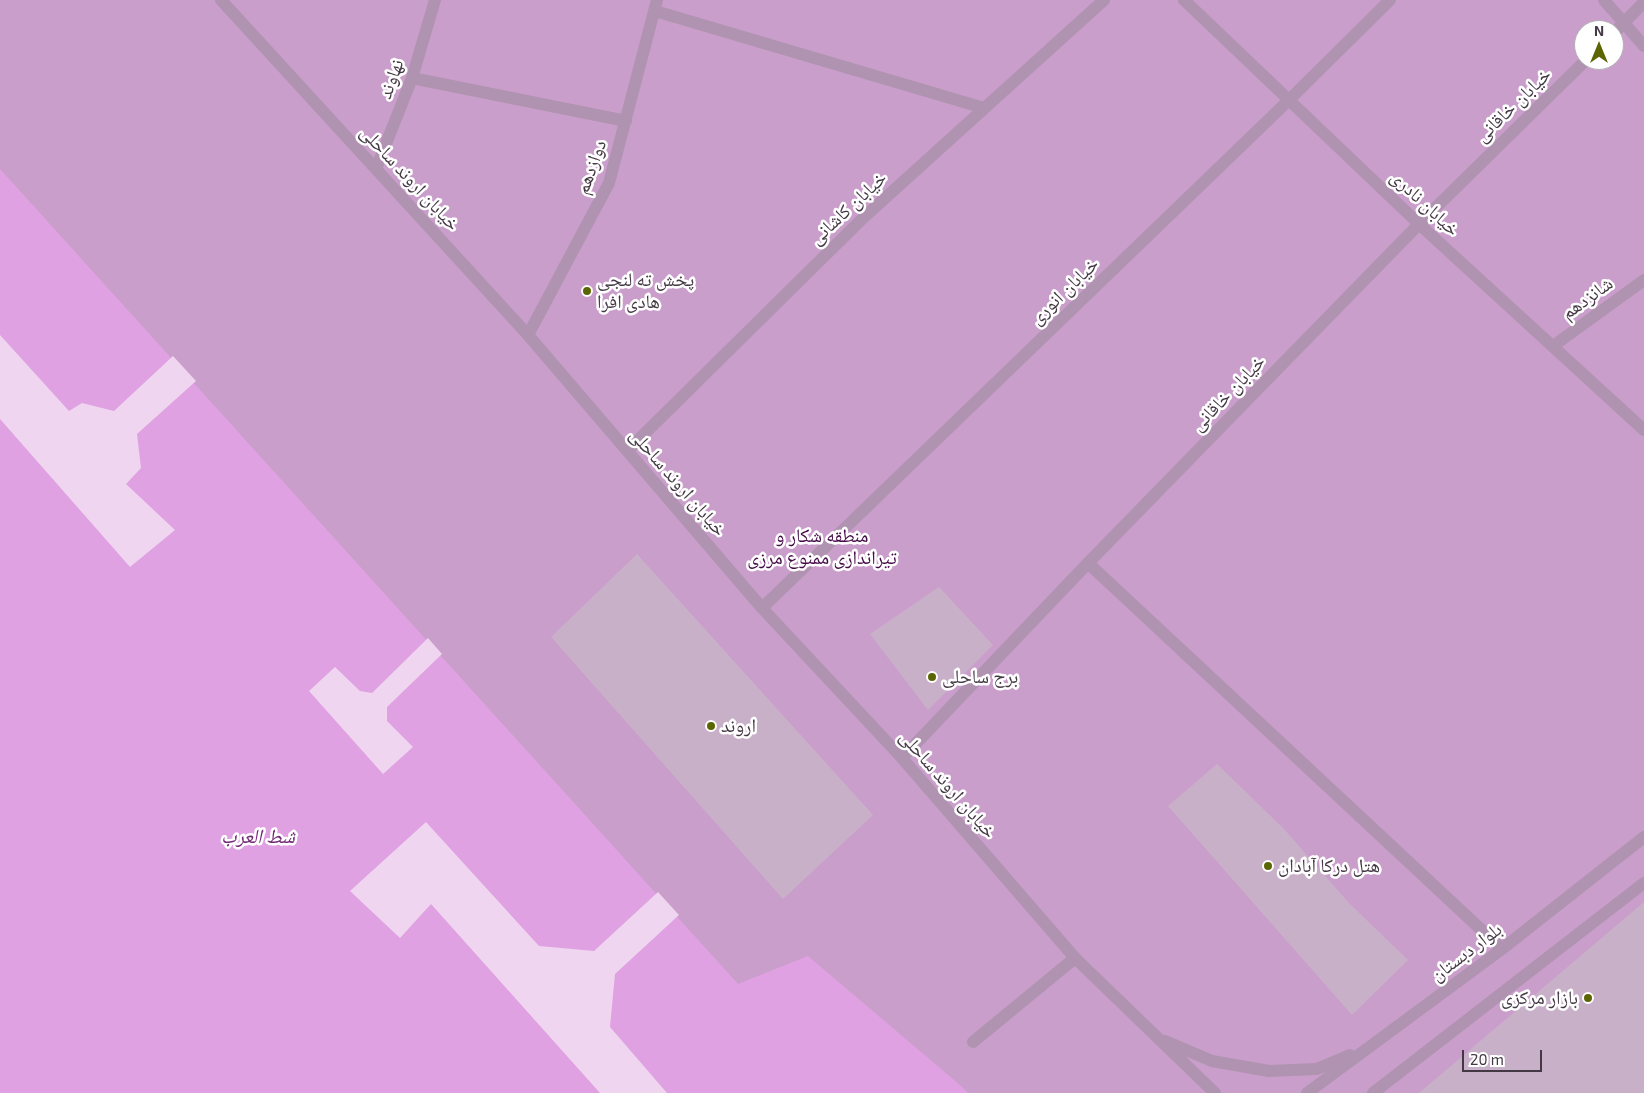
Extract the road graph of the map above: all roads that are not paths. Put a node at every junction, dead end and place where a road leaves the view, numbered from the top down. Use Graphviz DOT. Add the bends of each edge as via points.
graph roads {
  1 [pos="221,0"];
  2 [pos="436,0"];
  3 [pos="1104,0"];
  4 [pos="1184,0"];
  5 [pos="1390,0"];
  6 [pos="1604,0"];
  7 [pos="1644,2"];
  8 [pos="656,5"];
  9 [pos="1621,20"];
  10 [pos="1624,23"];
  11 [pos="1644,46"];
  12 [pos="1576,70"];
  13 [pos="412,78"];
  14 [pos="1289,100"];
  15 [pos="984,108"];
  16 [pos="626,121"];
  17 [pos="376,169"];
  18 [pos="1419,224"];
  19 [pos="1644,280"];
  20 [pos="528,335"];
  21 [pos="1553,346"];
  22 [pos="1644,430"];
  23 [pos="627,451"];
  24 [pos="1088,563"];
  25 [pos="762,608"];
  26 [pos="902,758"];
  27 [pos="1644,837"];
  28 [pos="1644,883"];
  29 [pos="1502,949"];
  30 [pos="1075,958"];
  31 [pos="1158,1038"];
  32 [pos="973,1042"];
  33 [pos="1369,1048"];
  34 [pos="1215,1093"];
  35 [pos="1307,1093"];
  36 [pos="1373,1093"];
  1 -- 17 [label="street, خیابان اروند ساحلی"];
  2 -- 13 [label="street, نهاوند"];
  3 -- 15 [label="street, خیابان کاشانی"];
  4 -- 14 [label="street, خیابان نادری"];
  5 -- 14 [label="street, خیابان انوری"];
  6 -- 9 [label="street"];
  7 -- 10 [label="street"];
  8 -- 15 [label="street"];
  8 -- 16 [label="street, دوازدهم"];
  10 -- 11 [label="street"];
  12 -- 18 [label="street, خیابان خاقانی"];
  13 -- 16 [label="street"];
  13 -- 17 [label="street, نهاوند"];
  14 -- 18 [label="street, خیابان نادری"];
  14 -- 25 [label="street, خیابان انوری"];
  15 -- 23 [label="street, خیابان کاشانی" via="862,219"];
  16 -- 20 [label="street, دوازدهم" via="609,183"];
  17 -- 20 [label="street, خیابان اروند ساحلی"];
  18 -- 21 [label="street, خیابان نادری"];
  18 -- 24 [label="street, خیابان خاقانی"];
  19 -- 21 [label="street, شانزدهم"];
  20 -- 23 [label="street, خیابان اروند ساحلی"];
  21 -- 22 [label="street, خیابان نادری"];
  23 -- 25 [label="street, خیابان اروند ساحلی"];
  24 -- 26 [label="street, خیابان خاقانی"];
  24 -- 29 [label="street"];
  25 -- 26 [label="street, خیابان اروند ساحلی"];
  26 -- 30 [label="street, خیابان اروند ساحلی"];
  27 -- 29 [label="street, بلوار دبستان"];
  28 -- 36 [label="street"];
  29 -- 33 [label="street, بلوار دبستان"];
  30 -- 31 [label="street, خیابان اروند ساحلی"];
  30 -- 32 [label="street"];
  31 -- 33 [label="street" via="1212,1061 1269,1071 1317,1069"];
  31 -- 34 [label="street, خیابان اروند ساحلی"];
  33 -- 35 [label="street, بلوار دبستان"];
}
